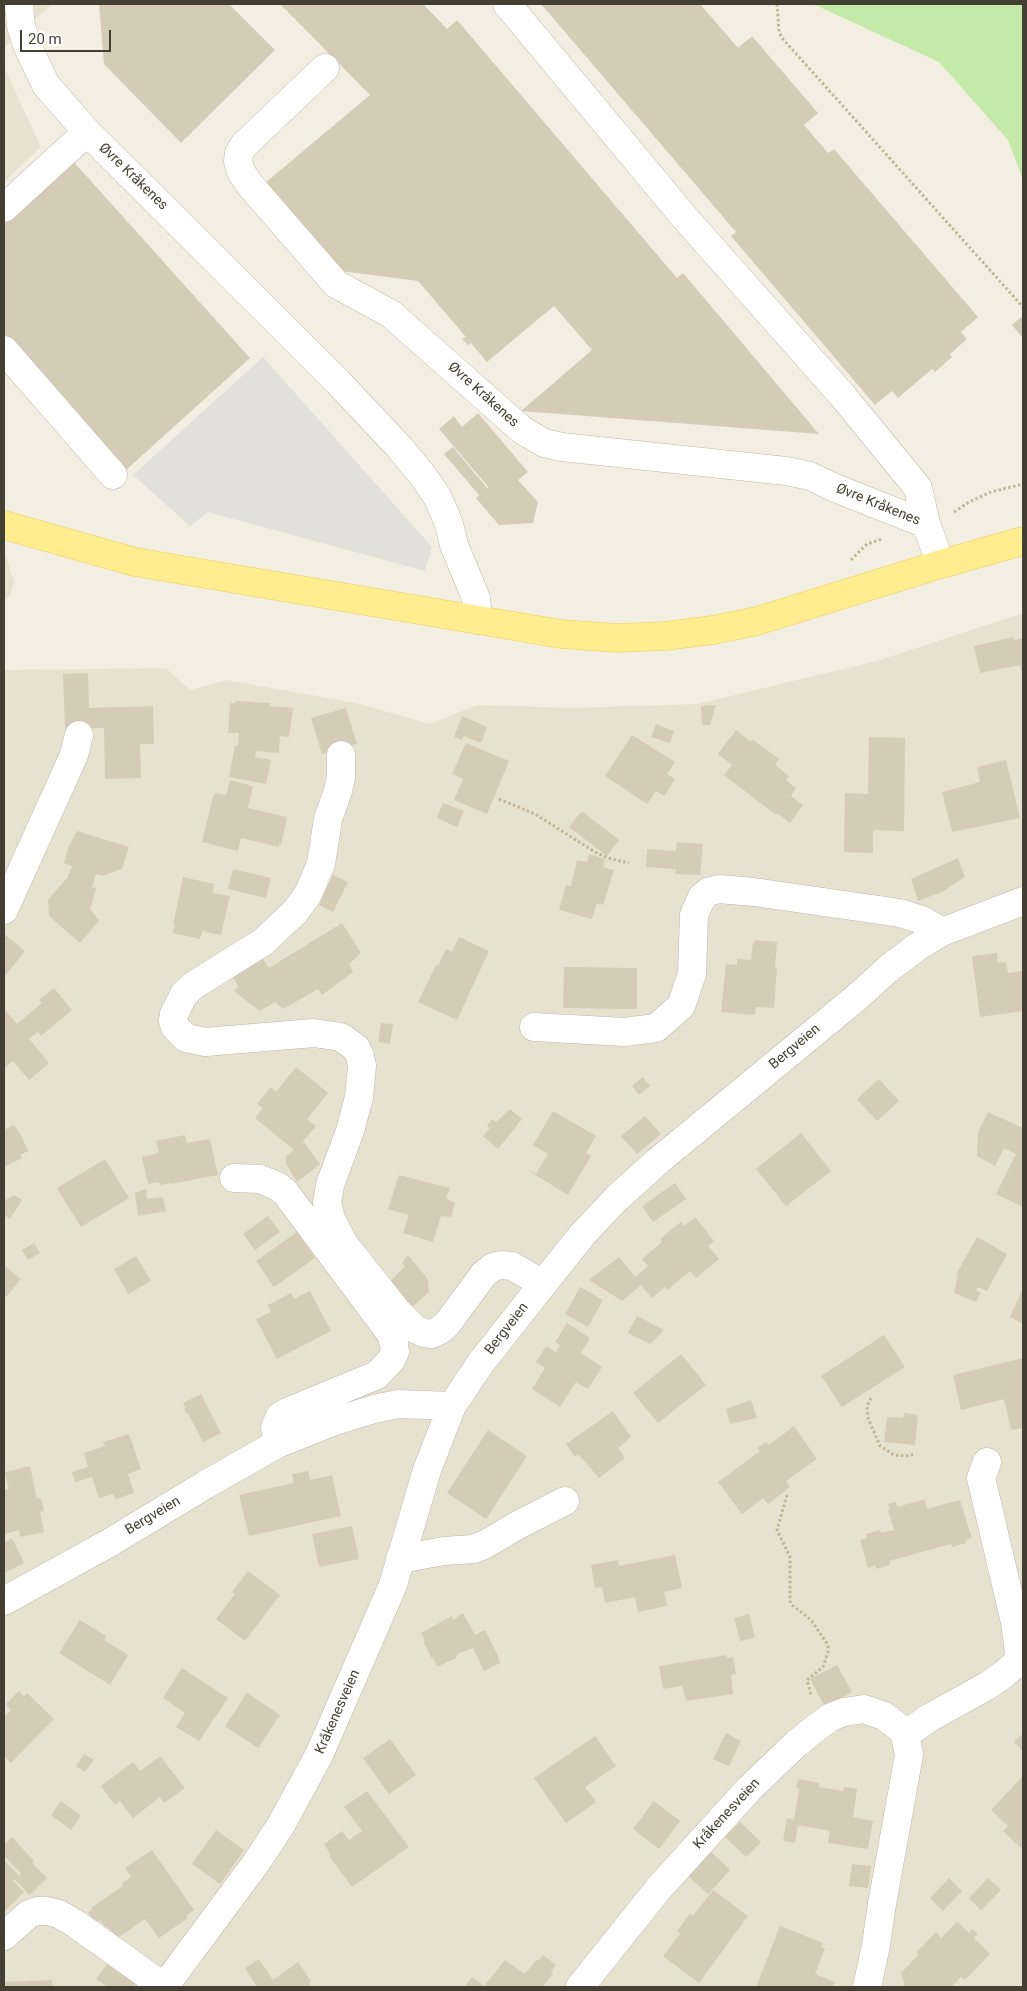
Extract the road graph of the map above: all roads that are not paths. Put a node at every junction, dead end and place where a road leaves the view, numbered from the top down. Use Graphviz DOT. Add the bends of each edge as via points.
graph roads {
  1 [pos="19,4"];
  2 [pos="507,4"];
  3 [pos="325,68"];
  4 [pos="87,132"];
  5 [pos="4,208"];
  6 [pos="4,350"];
  7 [pos="113,475"];
  8 [pos="936,520"];
  9 [pos="4,525"];
  10 [pos="1023,541"];
  11 [pos="941,564"];
  12 [pos="478,620"];
  13 [pos="79,735"];
  14 [pos="341,755"];
  15 [pos="1023,901"];
  16 [pos="4,910"];
  17 [pos="942,932"];
  18 [pos="534,1027"];
  19 [pos="234,1178"];
  20 [pos="543,1284"];
  21 [pos="452,1406"];
  22 [pos="278,1444"];
  23 [pos="987,1462"];
  24 [pos="565,1501"];
  25 [pos="400,1559"];
  26 [pos="4,1601"];
  27 [pos="906,1735"];
  28 [pos="4,1936"];
  29 [pos="164,1987"];
  30 [pos="580,1987"];
  31 [pos="867,1987"];
  1 -- 4 [label="street, Øvre Kråkenes" via="27,44 46,84"];
  2 -- 8 [label="street, Øvre Kråkenes" via="685,218 842,395 918,488"];
  3 -- 8 [label="street, Øvre Kråkenes" via="244,145 238,162 241,172 336,284 391,314 522,430 544,443 562,448 810,476 835,488"];
  4 -- 5 [label="street"];
  4 -- 12 [label="street, Øvre Kråkenes" via="338,382 423,476 438,498 449,524 454,545 476,598"];
  6 -- 7 [label="street"];
  8 -- 11 [label="street, Øvre Kråkenes"];
  9 -- 12 [label="main road" via="135,562"];
  10 -- 11 [label="main road"];
  11 -- 12 [label="main road" via="757,621 665,636 618,638 561,634"];
  13 -- 16 [label="street" via="74,755"];
  14 -- 20 [label="street" via="341,777 328,819 321,864 308,894 295,912 263,942 184,994 174,1014 174,1027 186,1038 205,1042 314,1033 341,1037 356,1048 362,1066 359,1097 327,1203 344,1244 415,1329 432,1334 440,1330 493,1267 512,1266"];
  15 -- 17 [label="street, Bergveien"];
  17 -- 18 [label="street" via="922,920 900,913 719,889 702,897 694,915 692,974 681,1006 656,1028 624,1032"];
  17 -- 20 [label="street, Bergveien" via="888,969 658,1161 582,1235"];
  19 -- 22 [label="street" via="260,1179 284,1192 385,1327 394,1344 391,1360 377,1375 280,1416 275,1427"];
  20 -- 21 [label="street, Bergveien" via="480,1364"];
  21 -- 22 [label="street, Bergveien" via="398,1404 374,1409"];
  21 -- 25 [label="street, Kråkenesveien" via="427,1470"];
  22 -- 26 [label="street, Bergveien"];
  23 -- 27 [label="street" via="981,1478 1015,1622 1020,1660 987,1686 929,1718"];
  24 -- 25 [label="street" via="473,1549"];
  25 -- 29 [label="street, Kråkenesveien" via="393,1585 319,1755 281,1824"];
  27 -- 30 [label="street, Kråkenesveien" via="893,1721 864,1709 844,1712 796,1744 707,1834"];
  27 -- 31 [label="street" via="909,1755 906,1776"];
  28 -- 29 [label="street, Kråkenesveien" via="29,1914 47,1911 59,1914"];
}
